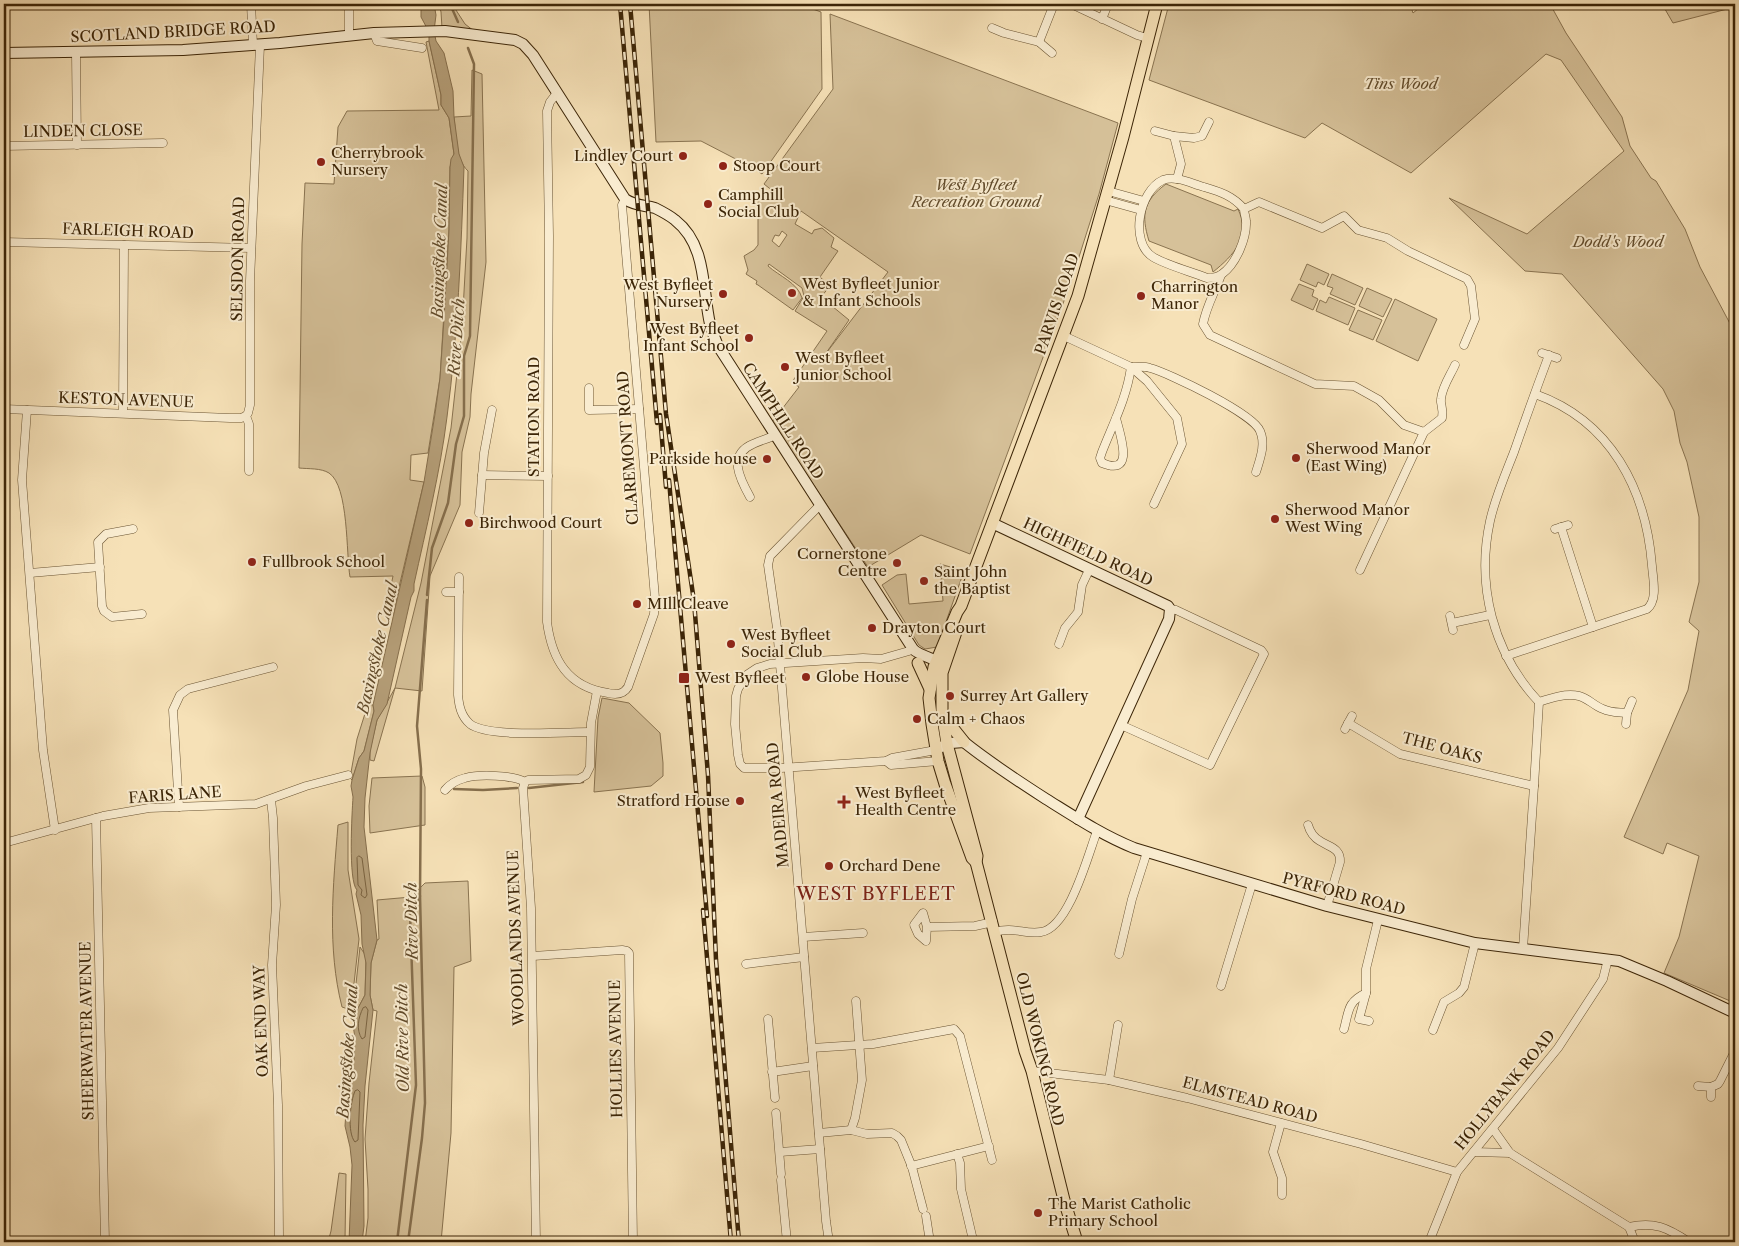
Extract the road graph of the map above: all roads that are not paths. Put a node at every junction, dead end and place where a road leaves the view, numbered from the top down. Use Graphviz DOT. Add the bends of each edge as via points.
graph roads {
  1 [pos="251,4"];
  2 [pos="349,4"];
  3 [pos="1054,4"];
  4 [pos="1071,4"];
  5 [pos="1108,4"];
  6 [pos="1157,4"];
  7 [pos="1102,19"];
  8 [pos="992,28"];
  9 [pos="374,33"];
  10 [pos="349,35"];
  11 [pos="1147,38"];
  12 [pos="1039,42"];
  13 [pos="256,45"];
  14 [pos="422,48"];
  15 [pos="76,52"];
  16 [pos="4,53"];
  17 [pos="1052,53"];
  18 [pos="558,93"];
  19 [pos="1209,122"];
  20 [pos="1155,131"];
  21 [pos="1174,136"];
  22 [pos="163,143"];
  23 [pos="77,145"];
  24 [pos="4,146"];
  25 [pos="1176,179"];
  26 [pos="1106,195"];
  27 [pos="625,199"];
  28 [pos="1144,201"];
  29 [pos="1244,209"];
  30 [pos="1141,210"];
  31 [pos="4,242"];
  32 [pos="124,245"];
  33 [pos="251,248"];
  34 [pos="1221,275"];
  35 [pos="4,320"];
  36 [pos="4,336"];
  37 [pos="1064,336"];
  38 [pos="1464,345"];
  39 [pos="1549,355"];
  40 [pos="1455,365"];
  41 [pos="1131,367"];
  42 [pos="589,388"];
  43 [pos="1535,394"];
  44 [pos="639,408"];
  45 [pos="4,409"];
  46 [pos="27,410"];
  47 [pos="492,410"];
  48 [pos="123,413"];
  49 [pos="246,416"];
  50 [pos="1116,418"];
  51 [pos="1424,432"];
  52 [pos="775,435"];
  53 [pos="249,472"];
  54 [pos="1256,472"];
  55 [pos="482,475"];
  56 [pos="548,476"];
  57 [pos="750,497"];
  58 [pos="1154,504"];
  59 [pos="820,505"];
  60 [pos="479,513"];
  61 [pos="992,524"];
  62 [pos="1562,527"];
  63 [pos="133,529"];
  64 [pos="100,567"];
  65 [pos="1089,570"];
  66 [pos="1360,570"];
  67 [pos="30,573"];
  68 [pos="459,577"];
  69 [pos="446,592"];
  70 [pos="458,592"];
  71 [pos="1170,609"];
  72 [pos="142,615"];
  73 [pos="1490,615"];
  74 [pos="1452,623"];
  75 [pos="1593,627"];
  76 [pos="1059,644"];
  77 [pos="909,647"];
  78 [pos="1506,656"];
  79 [pos="780,663"];
  80 [pos="918,663"];
  81 [pos="939,666"];
  82 [pos="273,668"];
  83 [pos="930,689"];
  84 [pos="626,690"];
  85 [pos="597,691"];
  86 [pos="1632,701"];
  87 [pos="1539,702"];
  88 [pos="1627,713"];
  89 [pos="942,716"];
  90 [pos="1348,723"];
  91 [pos="1626,724"];
  92 [pos="1121,725"];
  93 [pos="590,732"];
  94 [pos="965,743"];
  95 [pos="949,749"];
  96 [pos="937,755"];
  97 [pos="789,767"];
  98 [pos="348,775"];
  99 [pos="525,782"];
  100 [pos="1534,786"];
  101 [pos="445,790"];
  102 [pos="271,800"];
  103 [pos="179,807"];
  104 [pos="96,818"];
  105 [pos="1078,820"];
  106 [pos="56,830"];
  107 [pos="1096,831"];
  108 [pos="1307,831"];
  109 [pos="4,842"];
  110 [pos="1147,852"];
  111 [pos="976,862"];
  112 [pos="1252,884"];
  113 [pos="1326,906"];
  114 [pos="1378,920"];
  115 [pos="927,927"];
  116 [pos="994,927"];
  117 [pos="862,933"];
  118 [pos="803,937"];
  119 [pos="1475,943"];
  120 [pos="1523,949"];
  121 [pos="1123,950"];
  122 [pos="4,955"];
  123 [pos="532,956"];
  124 [pos="804,957"];
  125 [pos="1608,959"];
  126 [pos="764,962"];
  127 [pos="746,964"];
  128 [pos="765,972"];
  129 [pos="4,980"];
  130 [pos="1221,986"];
  131 [pos="1366,994"];
  132 [pos="856,1001"];
  133 [pos="1735,1013"];
  134 [pos="768,1019"];
  135 [pos="1369,1021"];
  136 [pos="1118,1025"];
  137 [pos="1437,1026"];
  138 [pos="1344,1029"];
  139 [pos="860,1045"];
  140 [pos="812,1048"];
  141 [pos="1735,1051"];
  142 [pos="813,1066"];
  143 [pos="1032,1071"];
  144 [pos="772,1072"];
  145 [pos="1110,1080"];
  146 [pos="1698,1086"];
  147 [pos="1711,1087"];
  148 [pos="1711,1096"];
  149 [pos="775,1098"];
  150 [pos="776,1113"];
  151 [pos="1281,1123"];
  152 [pos="1493,1129"];
  153 [pos="851,1130"];
  154 [pos="819,1133"];
  155 [pos="989,1146"];
  156 [pos="820,1149"];
  157 [pos="780,1152"];
  158 [pos="1474,1152"];
  159 [pos="1510,1153"];
  160 [pos="957,1154"];
  161 [pos="992,1160"];
  162 [pos="911,1166"];
  163 [pos="1457,1172"];
  164 [pos="1282,1195"];
  165 [pos="1629,1227"];
  166 [pos="973,1240"];
  167 [pos="105,1242"];
  168 [pos="277,1242"];
  169 [pos="536,1242"];
  170 [pos="632,1242"];
  171 [pos="787,1242"];
  172 [pos="829,1242"];
  173 [pos="930,1242"];
  174 [pos="1077,1242"];
  175 [pos="1429,1242"];
  176 [pos="1635,1242"];
  177 [pos="1689,1242"];
  1 -- 13 [label="street, SELSDON ROAD"];
  2 -- 10 [label="street"];
  3 -- 12 [label="street"];
  4 -- 7 [label="street"];
  5 -- 7 [label="street"];
  6 -- 11 [label="main road, PARVIS ROAD"];
  7 -- 11 [label="street"];
  8 -- 12 [label="street"];
  9 -- 10 [label="street, SCOTLAND BRIDGE ROAD"];
  9 -- 14 [label="street" via="377,41"];
  9 -- 18 [label="street, SCOTLAND BRIDGE ROAD" via="445,31 517,40 530,51"];
  10 -- 13 [label="street, SCOTLAND BRIDGE ROAD"];
  11 -- 26 [label="main road, PARVIS ROAD"];
  12 -- 17 [label="street"];
  13 -- 15 [label="street, SCOTLAND BRIDGE ROAD"];
  13 -- 33 [label="street, SELSDON ROAD" via="260,57"];
  15 -- 16 [label="street, SCOTLAND BRIDGE ROAD"];
  15 -- 23 [label="street"];
  18 -- 27 [label="street"];
  18 -- 56 [label="street, STATION ROAD" via="547,111"];
  19 -- 21 [label="street" via="1202,136"];
  20 -- 21 [label="street"];
  21 -- 25 [label="street" via="1181,164"];
  22 -- 23 [label="street, LINDEN CLOSE"];
  23 -- 24 [label="street, LINDEN CLOSE"];
  25 -- 28 [label="street" via="1164,180"];
  25 -- 29 [label="street" via="1218,192 1236,200"];
  26 -- 28 [label="street"];
  26 -- 30 [label="street"];
  26 -- 37 [label="main road, PARVIS ROAD"];
  27 -- 44 [label="street, CLAREMONT ROAD" via="622,205"];
  27 -- 52 [label="street, CAMPHILL ROAD" via="634,205 663,212 688,234 702,267 710,324 718,346"];
  28 -- 30 [label="street"];
  29 -- 34 [label="street" via="1244,236 1237,256"];
  29 -- 38 [label="street" via="1259,202 1322,228 1344,216 1358,230 1387,238 1467,279 1471,286 1475,318"];
  30 -- 34 [label="street" via="1139,232 1152,256 1207,278"];
  31 -- 32 [label="street, FARLEIGH ROAD"];
  32 -- 33 [label="street, FARLEIGH ROAD"];
  32 -- 48 [label="street"];
  33 -- 49 [label="street, SELSDON ROAD" via="250,405"];
  34 -- 51 [label="street" via="1205,311 1203,324 1210,335 1315,384 1354,386 1379,400 1404,425"];
  35 -- 36 [label="street"];
  37 -- 41 [label="street"];
  37 -- 61 [label="main road, PARVIS ROAD"];
  39 -- 43 [label="street"];
  40 -- 51 [label="street" via="1442,392 1442,418"];
  41 -- 50 [label="street"];
  41 -- 54 [label="street" via="1150,368 1252,420 1260,431 1262,455"];
  41 -- 58 [label="street" via="1147,381 1177,418 1182,444"];
  42 -- 44 [label="street" via="589,410"];
  43 -- 73 [label="street" via="1490,520 1485,574"];
  43 -- 75 [label="street" via="1574,413 1598,434 1617,456 1643,514 1651,560 1652,604 1647,609"];
  44 -- 84 [label="street, CLAREMONT ROAD" via="655,598 647,637"];
  45 -- 46 [label="street, KESTON AVENUE"];
  46 -- 48 [label="street, KESTON AVENUE"];
  46 -- 67 [label="street" via="22,480"];
  47 -- 55 [label="street"];
  48 -- 49 [label="street, KESTON AVENUE"];
  49 -- 53 [label="street, SELSDON ROAD" via="249,424"];
  50 -- 50 [label="street" via="1123,454 1122,461 1114,467 1102,463 1100,458"];
  51 -- 66 [label="street"];
  52 -- 57 [label="street" via="744,448 737,463 743,489"];
  52 -- 59 [label="street, CAMPHILL ROAD"];
  55 -- 56 [label="street"];
  55 -- 60 [label="street"];
  56 -- 85 [label="street, STATION ROAD" via="549,633 560,664 569,676"];
  59 -- 77 [label="street, CAMPHILL ROAD"];
  59 -- 79 [label="street, MADEIRA ROAD" via="769,559"];
  61 -- 65 [label="street, HIGHFIELD ROAD"];
  61 -- 81 [label="main road, PARVIS ROAD"];
  62 -- 75 [label="street"];
  63 -- 64 [label="street" via="101,538 98,542"];
  64 -- 67 [label="street"];
  64 -- 72 [label="street" via="104,612 112,617"];
  65 -- 71 [label="street, HIGHFIELD ROAD"];
  65 -- 76 [label="street" via="1082,585 1078,612 1065,628"];
  67 -- 106 [label="street" via="43,750"];
  68 -- 70 [label="street"];
  69 -- 70 [label="street"];
  70 -- 93 [label="street" via="458,695 460,709 468,722 494,732"];
  71 -- 92 [label="street" via="1169,619"];
  71 -- 92 [label="street, HIGHFIELD ROAD" via="1264,654 1210,765"];
  73 -- 74 [label="street"];
  73 -- 78 [label="street"];
  75 -- 78 [label="street"];
  77 -- 79 [label="street" via="881,659"];
  77 -- 80 [label="street, CAMPHILL ROAD"];
  77 -- 81 [label="street, CAMPHILL ROAD"];
  78 -- 87 [label="street"];
  79 -- 97 [label="street, MADEIRA ROAD"];
  79 -- 97 [label="street" via="757,668 742,679 736,696 736,739 744,768"];
  80 -- 81 [label="street"];
  80 -- 83 [label="main road"];
  81 -- 83 [label="main road, OLD WOKING ROAD"];
  81 -- 89 [label="main road, OLD WOKING ROAD"];
  82 -- 103 [label="street" via="188,689 180,695 173,710"];
  83 -- 96 [label="main road, OLD WOKING ROAD"];
  84 -- 85 [label="street, STATION ROAD" via="618,694"];
  85 -- 93 [label="street"];
  86 -- 88 [label="street"];
  87 -- 88 [label="street" via="1576,695 1610,712"];
  87 -- 100 [label="street"];
  88 -- 91 [label="street"];
  89 -- 94 [label="main road"];
  89 -- 95 [label="main road, OLD WOKING ROAD"];
  90 -- 100 [label="street, THE OAKS" via="1400,754"];
  92 -- 105 [label="street"];
  93 -- 99 [label="street" via="589,769 584,777"];
  94 -- 95 [label="street" via="955,742"];
  94 -- 105 [label="street, PYRFORD ROAD"];
  95 -- 96 [label="street"];
  95 -- 111 [label="main road, OLD WOKING ROAD" via="978,856"];
  96 -- 97 [label="street"];
  96 -- 111 [label="main road, OLD WOKING ROAD" via="956,816"];
  97 -- 118 [label="street, MADEIRA ROAD"];
  98 -- 102 [label="street, FARIS LANE" via="306,786"];
  99 -- 101 [label="street" via="514,778 469,777 454,782"];
  99 -- 123 [label="street, WOODLANDS AVENUE"];
  100 -- 120 [label="street"];
  102 -- 103 [label="street, FARIS LANE" via="256,804"];
  102 -- 168 [label="street, OAK END WAY" via="276,906 272,965 278,1105"];
  103 -- 104 [label="street, FARIS LANE" via="149,808"];
  104 -- 106 [label="street, FARIS LANE"];
  104 -- 167 [label="street, SHEERWATER AVENUE"];
  105 -- 107 [label="street, PYRFORD ROAD"];
  106 -- 109 [label="street, FARIS LANE"];
  107 -- 110 [label="street, PYRFORD ROAD"];
  107 -- 116 [label="street" via="1070,903 1054,926 1040,932"];
  108 -- 113 [label="street" via="1341,856"];
  110 -- 112 [label="street, PYRFORD ROAD"];
  110 -- 121 [label="street" via="1132,899"];
  111 -- 116 [label="main road, OLD WOKING ROAD"];
  112 -- 113 [label="street, PYRFORD ROAD"];
  112 -- 130 [label="street"];
  113 -- 114 [label="street, PYRFORD ROAD"];
  114 -- 119 [label="street, PYRFORD ROAD"];
  114 -- 131 [label="street" via="1366,969"];
  115 -- 116 [label="street"];
  116 -- 143 [label="main road, OLD WOKING ROAD"];
  117 -- 118 [label="street"];
  118 -- 124 [label="street, MADEIRA ROAD"];
  119 -- 120 [label="street, PYRFORD ROAD"];
  119 -- 137 [label="street" via="1464,987 1444,1002"];
  120 -- 125 [label="street, PYRFORD ROAD"];
  122 -- 129 [label="street"];
  123 -- 169 [label="street, WOODLANDS AVENUE"];
  123 -- 170 [label="street, HOLLIES AVENUE" via="622,950 629,953"];
  124 -- 126 [label="street"];
  124 -- 140 [label="street, MADEIRA ROAD"];
  125 -- 133 [label="street, PYRFORD ROAD"];
  125 -- 152 [label="street, HOLLYBANK ROAD" via="1603,979 1558,1048"];
  126 -- 127 [label="street"];
  126 -- 128 [label="street"];
  131 -- 135 [label="street" via="1359,1019"];
  131 -- 138 [label="street" via="1350,1004"];
  132 -- 139 [label="street"];
  134 -- 144 [label="street"];
  136 -- 145 [label="street"];
  139 -- 140 [label="street"];
  139 -- 153 [label="street" via="862,1080"];
  139 -- 155 [label="street" via="949,1029 957,1031"];
  140 -- 142 [label="street, MADEIRA ROAD"];
  141 -- 147 [label="street" via="1720,1081"];
  142 -- 144 [label="street"];
  142 -- 154 [label="street, MADEIRA ROAD"];
  143 -- 145 [label="street, ELMSTEAD ROAD"];
  143 -- 174 [label="main road, OLD WOKING ROAD"];
  144 -- 149 [label="street"];
  145 -- 151 [label="street, ELMSTEAD ROAD"];
  146 -- 147 [label="street"];
  147 -- 148 [label="street"];
  150 -- 157 [label="street"];
  151 -- 163 [label="street, ELMSTEAD ROAD"];
  151 -- 164 [label="street" via="1273,1152 1282,1178"];
  152 -- 158 [label="street, HOLLYBANK ROAD"];
  152 -- 159 [label="street"];
  153 -- 154 [label="street"];
  153 -- 162 [label="street" via="897,1136"];
  154 -- 156 [label="street, MADEIRA ROAD"];
  155 -- 160 [label="street"];
  155 -- 161 [label="street"];
  156 -- 157 [label="street"];
  156 -- 172 [label="street, MADEIRA ROAD"];
  157 -- 171 [label="street"];
  158 -- 159 [label="street"];
  158 -- 163 [label="street, HOLLYBANK ROAD"];
  159 -- 165 [label="street"];
  160 -- 162 [label="street"];
  160 -- 166 [label="street"];
  162 -- 173 [label="street"];
  163 -- 175 [label="street, HOLLYBANK ROAD"];
  165 -- 176 [label="street"];
  165 -- 177 [label="street" via="1654,1224"];
}
